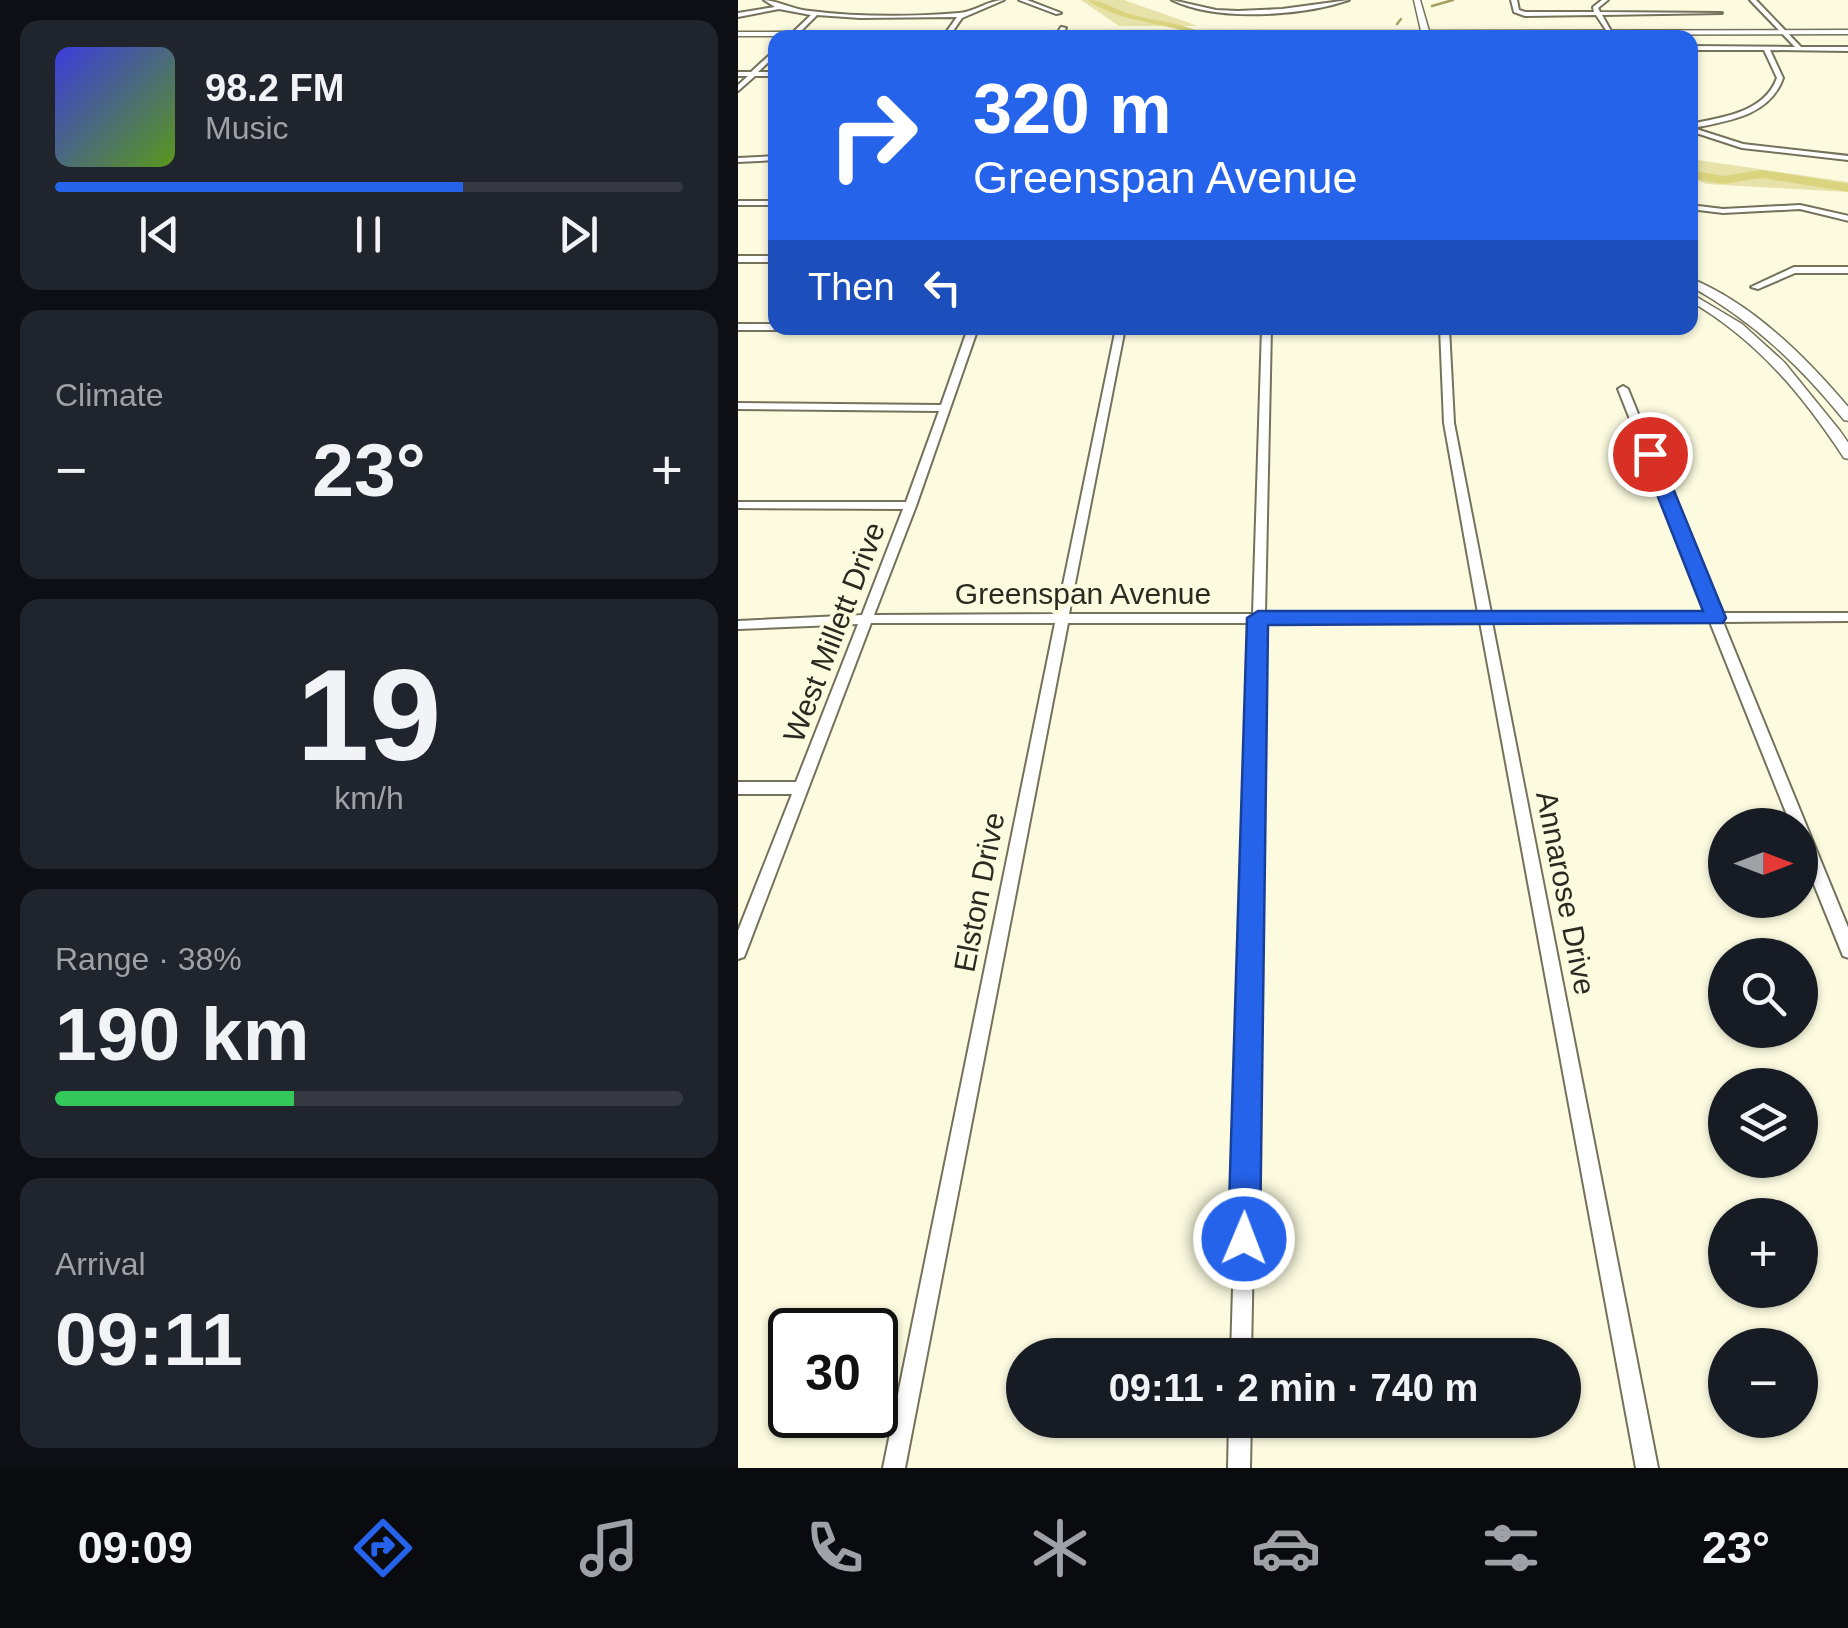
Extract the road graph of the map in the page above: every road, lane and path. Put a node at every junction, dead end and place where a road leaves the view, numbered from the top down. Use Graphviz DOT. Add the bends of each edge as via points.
graph roads {
  1 [pos="767,0"];
  2 [pos="1001,0"];
  3 [pos="1022,0"];
  4 [pos="1175,0"];
  5 [pos="1244,0"];
  6 [pos="1417,0"];
  7 [pos="1514,0"];
  8 [pos="1605,0"];
  9 [pos="1708,0"];
  10 [pos="1754,0"];
  11 [pos="1334,1"];
  12 [pos="1346,3"];
  13 [pos="776,8"];
  14 [pos="1241,12"];
  15 [pos="1409,12"];
  16 [pos="1058,13"];
  17 [pos="814,14"];
  18 [pos="964,14"];
  19 [pos="738,15"];
  20 [pos="1598,15"];
  21 [pos="797,30"];
  22 [pos="951,30"];
  23 [pos="1121,30"];
  24 [pos="1215,30"];
  25 [pos="1414,30"];
  26 [pos="1425,30"];
  27 [pos="1606,30"];
  28 [pos="1782,30"];
  29 [pos="1848,30"];
  30 [pos="738,32"];
  31 [pos="768,33"];
  32 [pos="1698,48"];
  33 [pos="1766,48"];
  34 [pos="1800,49"];
  35 [pos="1848,49"];
  36 [pos="768,59"];
  37 [pos="738,74"];
  38 [pos="752,74"];
  39 [pos="768,74"];
  40 [pos="738,89"];
  41 [pos="1698,126"];
  42 [pos="1698,131"];
  43 [pos="768,157"];
  44 [pos="1848,158"];
  45 [pos="738,160"];
  46 [pos="738,203"];
  47 [pos="768,203"];
  48 [pos="1698,208"];
  49 [pos="1848,219"];
  50 [pos="738,259"];
  51 [pos="768,260"];
  52 [pos="1848,270"];
  53 [pos="1698,285"];
  54 [pos="1756,287"];
  55 [pos="1698,300"];
  56 [pos="1727,301"];
  57 [pos="1711,307"];
  58 [pos="738,327"];
  59 [pos="768,327"];
  60 [pos="970,335"];
  61 [pos="1119,335"];
  62 [pos="1266,335"];
  63 [pos="1445,335"];
  64 [pos="1623,389"];
  65 [pos="738,406"];
  66 [pos="941,408"];
  67 [pos="1848,417"];
  68 [pos="1846,446"];
  69 [pos="738,506"];
  70 [pos="910,506"];
  71 [pos="1848,617"];
  72 [pos="867,618"];
  73 [pos="1060,618"];
  74 [pos="1258,618"];
  75 [pos="1487,618"];
  76 [pos="1716,618"];
  77 [pos="738,625"];
  78 [pos="738,788"];
  79 [pos="800,788"];
  80 [pos="1791,808"];
  81 [pos="1818,876"];
  82 [pos="1848,951"];
  83 [pos="738,952"];
  84 [pos="1241,1338"];
  85 [pos="1239,1438"];
  86 [pos="894,1468"];
  87 [pos="1238,1468"];
  88 [pos="1646,1468"];
  1 -- 13 [label="street"];
  2 -- 18 [label="street"];
  3 -- 16 [label="street"];
  4 -- 14 [label="street"];
  5 -- 14 [label="street"];
  6 -- 26 [label="main road"];
  7 -- 20 [label="street" via="1525,14"];
  8 -- 20 [label="street"];
  9 -- 20 [label="street" via="1719,13"];
  10 -- 28 [label="street"];
  11 -- 12 [label="street"];
  11 -- 14 [label="street"];
  13 -- 17 [label="street"];
  13 -- 19 [label="street"];
  15 -- 25 [label="main road"];
  17 -- 18 [label="street"];
  17 -- 21 [label="street"];
  18 -- 22 [label="street"];
  20 -- 27 [label="street"];
  23 -- 24 [label="main road"];
  27 -- 28 [label="main road"];
  28 -- 29 [label="main road"];
  28 -- 34 [label="street"];
  30 -- 31 [label="main road"];
  32 -- 33 [label="street"];
  33 -- 34 [label="street"];
  33 -- 41 [label="street" via="1780,78 1776,91 1743,112"];
  34 -- 35 [label="street"];
  36 -- 38 [label="street"];
  37 -- 38 [label="street"];
  38 -- 39 [label="street"];
  38 -- 40 [label="street"];
  42 -- 44 [label="street" via="1742,146"];
  43 -- 45 [label="street"];
  46 -- 47 [label="street"];
  48 -- 49 [label="street" via="1800,207"];
  50 -- 51 [label="street"];
  52 -- 54 [label="street" via="1794,270"];
  53 -- 56 [label="main road"];
  55 -- 57 [label="main road"];
  56 -- 57 [label="main road"];
  56 -- 67 [label="main road" via="1795,355"];
  57 -- 68 [label="main road" via="1761,344"];
  58 -- 59 [label="street"];
  60 -- 66 [label="street, West Millett Drive"];
  61 -- 73 [label="street, Elston Drive"];
  62 -- 74 [label="street"];
  63 -- 75 [label="street, Annarose Drive" via="1446,406"];
  64 -- 76 [label="street"];
  65 -- 66 [label="street"];
  66 -- 70 [label="street, West Millett Drive"];
  69 -- 70 [label="street"];
  70 -- 72 [label="street, West Millett Drive"];
  71 -- 76 [label="street, Greenspan Avenue"];
  72 -- 73 [label="street, Greenspan Avenue"];
  72 -- 77 [label="street, Greenspan Avenue"];
  72 -- 79 [label="street, West Millett Drive"];
  73 -- 74 [label="street, Greenspan Avenue"];
  73 -- 86 [label="street, Elston Drive"];
  74 -- 75 [label="street, Greenspan Avenue"];
  74 -- 84 [label="street"];
  75 -- 76 [label="street, Greenspan Avenue"];
  75 -- 88 [label="street, Annarose Drive"];
  76 -- 80 [label="street"];
  78 -- 79 [label="street"];
  79 -- 83 [label="street, West Millett Drive"];
  81 -- 82 [label="street"];
  85 -- 87 [label="street"];
}
